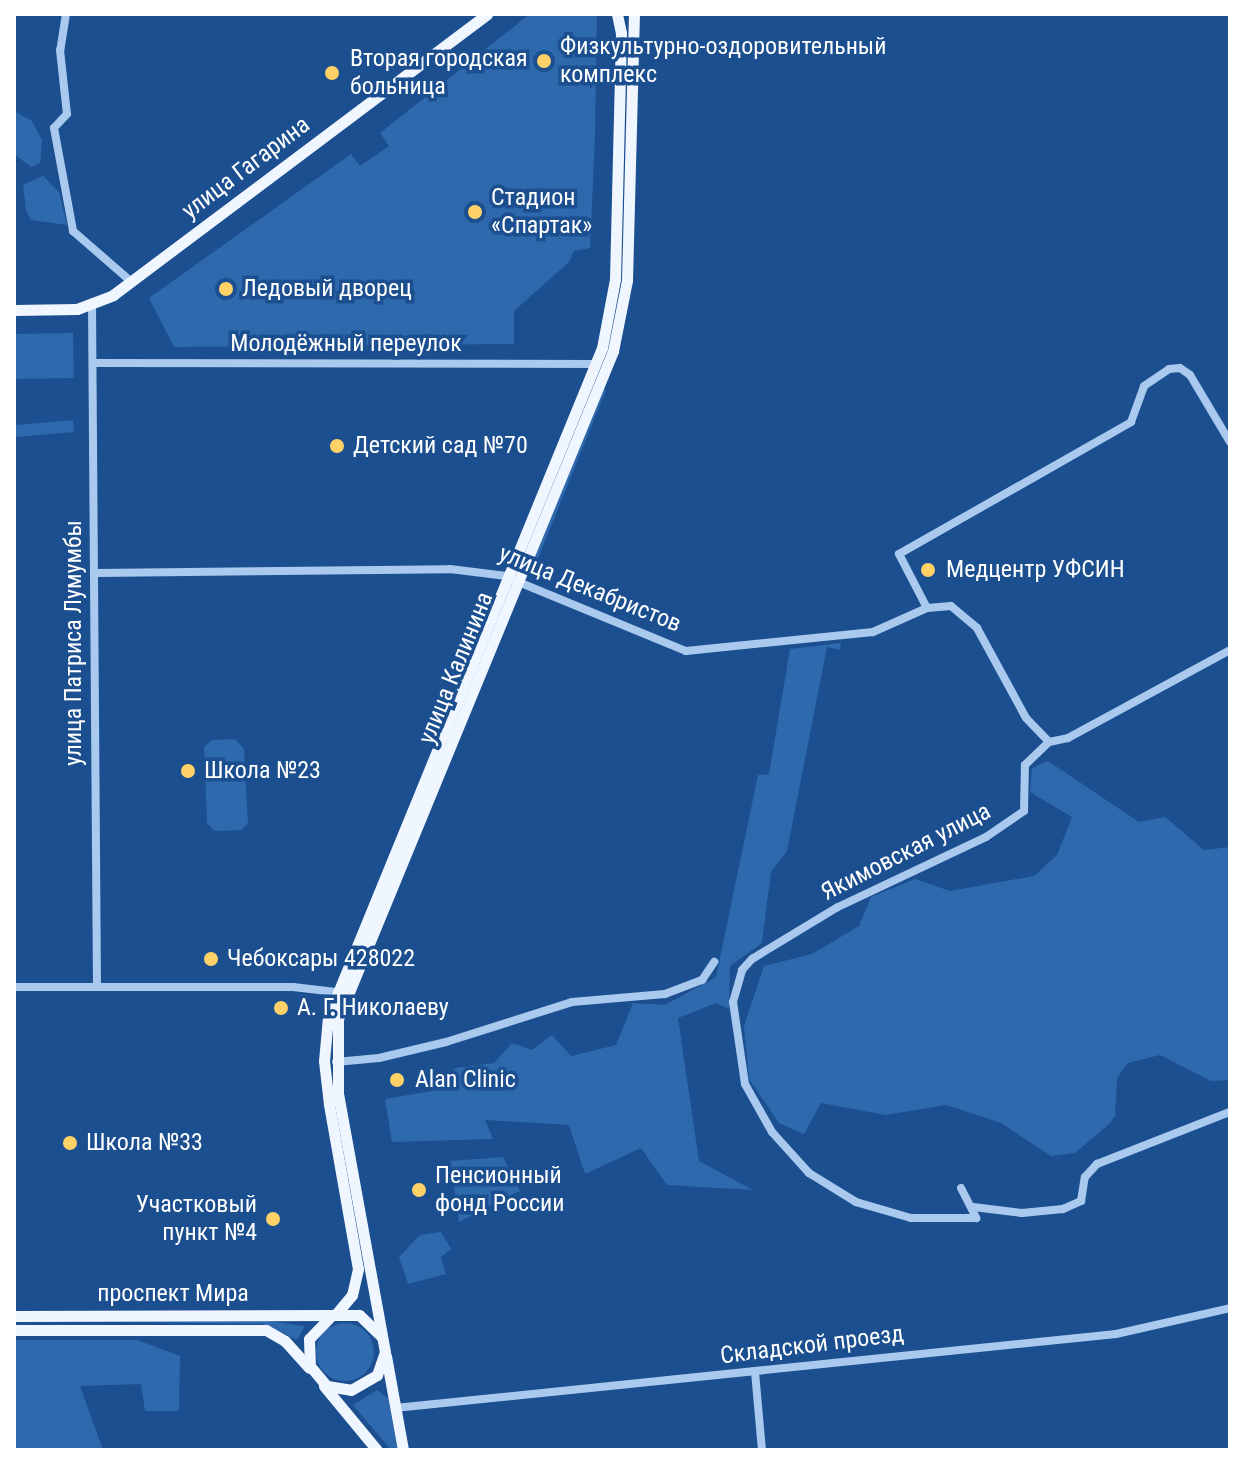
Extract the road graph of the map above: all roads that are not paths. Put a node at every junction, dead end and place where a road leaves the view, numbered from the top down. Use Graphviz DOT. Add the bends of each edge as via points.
graph roads {
  1 [pos="66,14"];
  2 [pos="476,14"];
  3 [pos="487,14"];
  4 [pos="617,14"];
  5 [pos="634,14"];
  6 [pos="371,97"];
  7 [pos="231,202"];
  8 [pos="127,278"];
  9 [pos="92,302"];
  10 [pos="14,303"];
  11 [pos="14,310"];
  12 [pos="95,363"];
  13 [pos="596,364"];
  14 [pos="1230,442"];
  15 [pos="96,573"];
  16 [pos="512,578"];
  17 [pos="927,608"];
  18 [pos="1230,650"];
  19 [pos="1049,742"];
  20 [pos="714,962"];
  21 [pos="14,987"];
  22 [pos="97,987"];
  23 [pos="340,994"];
  24 [pos="335,1062"];
  25 [pos="1230,1112"];
  26 [pos="961,1188"];
  27 [pos="973,1207"];
  28 [pos="1230,1308"];
  29 [pos="334,1315"];
  30 [pos="14,1316"];
  31 [pos="67,1316"];
  32 [pos="14,1330"];
  33 [pos="67,1330"];
  34 [pos="382,1337"];
  35 [pos="385,1352"];
  36 [pos="755,1372"];
  37 [pos="315,1375"];
  38 [pos="395,1408"];
  39 [pos="377,1450"];
  40 [pos="403,1450"];
  41 [pos="762,1450"];
  1 -- 8 [label="street" via="60,50 67,114 54,128 73,231"];
  2 -- 6 [label="main road, улица Гагарина"];
  3 -- 6 [label="main road, улица Гагарина"];
  4 -- 13 [label="main road, улица Калинина" via="621,33 615,279"];
  5 -- 16 [label="main road, улица Калинина" via="627,280 620,329"];
  6 -- 7 [label="main road, улица Гагарина"];
  7 -- 8 [label="main road, улица Гагарина"];
  7 -- 9 [label="main road, улица Гагарина"];
  8 -- 9 [label="main road, улица Гагарина"];
  9 -- 10 [label="main road, улица Гагарина"];
  9 -- 11 [label="main road, улица Гагарина"];
  9 -- 12 [label="street, улица Патриса Лумумбы"];
  12 -- 13 [label="street, Молодёжный переулок"];
  12 -- 15 [label="street, улица Патриса Лумумбы"];
  13 -- 16 [label="main road, улица Калинина"];
  14 -- 17 [label="street" via="1180,368 1169,369 1144,386 1131,422 899,554"];
  15 -- 16 [label="street, улица Декабристов" via="450,569"];
  15 -- 22 [label="street, улица Патриса Лумумбы"];
  16 -- 17 [label="street, улица Декабристов" via="686,651 882,630"];
  16 -- 23 [label="main road, улица Калинина"];
  17 -- 19 [label="street" via="951,606 971,621 1026,718"];
  18 -- 19 [label="street" via="1068,738"];
  19 -- 27 [label="street, Якимовская улица" via="1025,765 1024,811 986,837 838,907 767,950 742,970 733,1002 739,1065 754,1104 809,1173 856,1202 911,1218 976,1218"];
  20 -- 24 [label="street" via="702,980 665,994 572,1002 446,1042"];
  21 -- 22 [label="street"];
  22 -- 23 [label="street" via="293,987"];
  23 -- 24 [label="main road, улица Калинина"];
  23 -- 29 [label="main road, улица Калинина" via="324,1061 358,1269 352,1295"];
  24 -- 34 [label="main road, улица Калинина"];
  25 -- 27 [label="street" via="1097,1164 1085,1177 1081,1201 1063,1209 1022,1213"];
  26 -- 27 [label="street"];
  28 -- 36 [label="street, Складской проезд" via="1116,1334"];
  29 -- 31 [label="main road, проспект Мира"];
  29 -- 34 [label="main road" via="364,1317"];
  29 -- 37 [label="main road" via="309,1339"];
  30 -- 31 [label="main road, проспект Мира"];
  31 -- 33 [label="main road"];
  32 -- 33 [label="main road, проспект Мира"];
  33 -- 37 [label="main road, проспект Мира" via="266,1330 285,1341"];
  34 -- 35 [label="main road"];
  35 -- 37 [label="main road" via="377,1375 361,1388 341,1390"];
  35 -- 38 [label="main road"];
  36 -- 38 [label="street, Складской проезд"];
  36 -- 41 [label="street"];
  37 -- 39 [label="main road, проспект Мира"];
  38 -- 40 [label="main road"];
}
